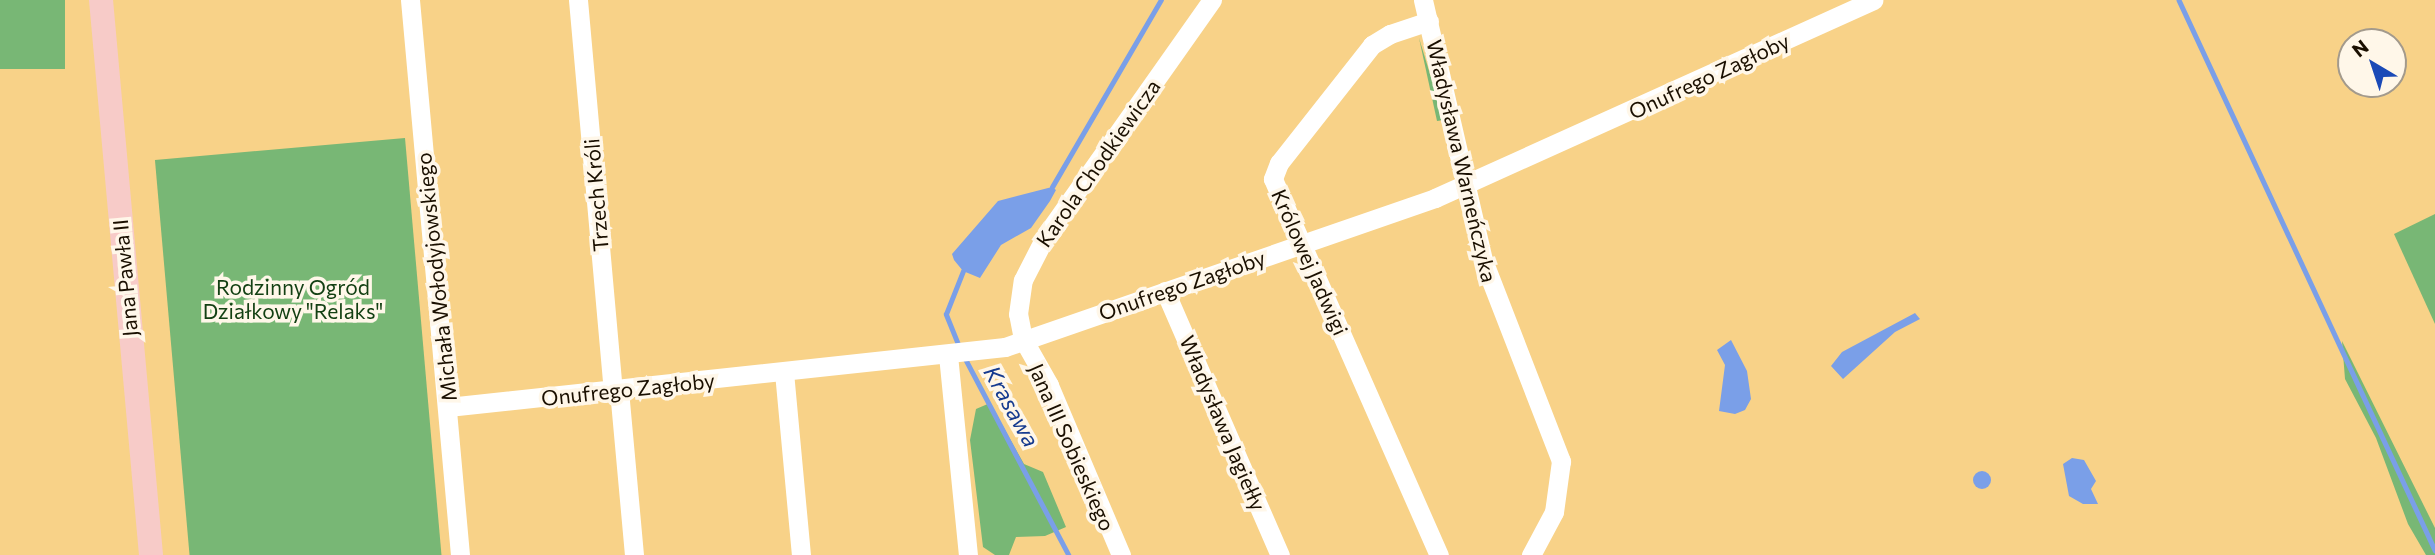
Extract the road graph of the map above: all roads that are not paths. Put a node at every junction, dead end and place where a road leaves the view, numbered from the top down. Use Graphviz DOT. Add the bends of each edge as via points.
graph roads {
  1 [pos="101,0"];
  2 [pos="410,0"];
  3 [pos="579,0"];
  4 [pos="1212,0"];
  5 [pos="1423,0"];
  6 [pos="1873,0"];
  7 [pos="1429,21"];
  8 [pos="1466,186"];
  9 [pos="1301,243"];
  10 [pos="1165,291"];
  11 [pos="1023,340"];
  12 [pos="958,354"];
  13 [pos="784,372"];
  14 [pos="616,390"];
  15 [pos="448,407"];
  16 [pos="150,555"];
  17 [pos="460,555"];
  18 [pos="634,555"];
  19 [pos="801,555"];
  20 [pos="968,555"];
  21 [pos="1121,555"];
  22 [pos="1280,555"];
  23 [pos="1439,555"];
  24 [pos="1531,555"];
  1 -- 16 [label="main road, Jana Pawła II"];
  2 -- 15 [label="street, Michała Wołodyjowskiego"];
  3 -- 14 [label="street, Trzech Króli"];
  4 -- 11 [label="street, Karola Chodkiewicza" via="1033,258 1023,280 1018,314"];
  5 -- 7 [label="street, Władysława Warneńczyka"];
  6 -- 8 [label="street, Onufrego Zagłoby"];
  7 -- 8 [label="street, Władysława Warneńczyka"];
  7 -- 9 [label="street, Królowej Jadwigi" via="1390,34 1372,46 1274,172"];
  8 -- 9 [label="street, Onufrego Zagłoby"];
  8 -- 24 [label="street, Władysława Warneńczyka" via="1494,293 1561,461 1555,512"];
  9 -- 10 [label="street, Onufrego Zagłoby"];
  9 -- 23 [label="street, Królowej Jadwigi"];
  10 -- 11 [label="street, Onufrego Zagłoby"];
  10 -- 22 [label="street, Władysława Jagiełły"];
  11 -- 12 [label="street, Onufrego Zagłoby"];
  11 -- 21 [label="street, Jana III Sobieskiego" via="1049,385"];
  12 -- 13 [label="street, Onufrego Zagłoby"];
  12 -- 20 [label="street"];
  13 -- 14 [label="street, Onufrego Zagłoby"];
  13 -- 19 [label="street"];
  14 -- 15 [label="street, Onufrego Zagłoby"];
  14 -- 18 [label="street, Trzech Króli"];
  15 -- 17 [label="street, Michała Wołodyjowskiego"];
}
